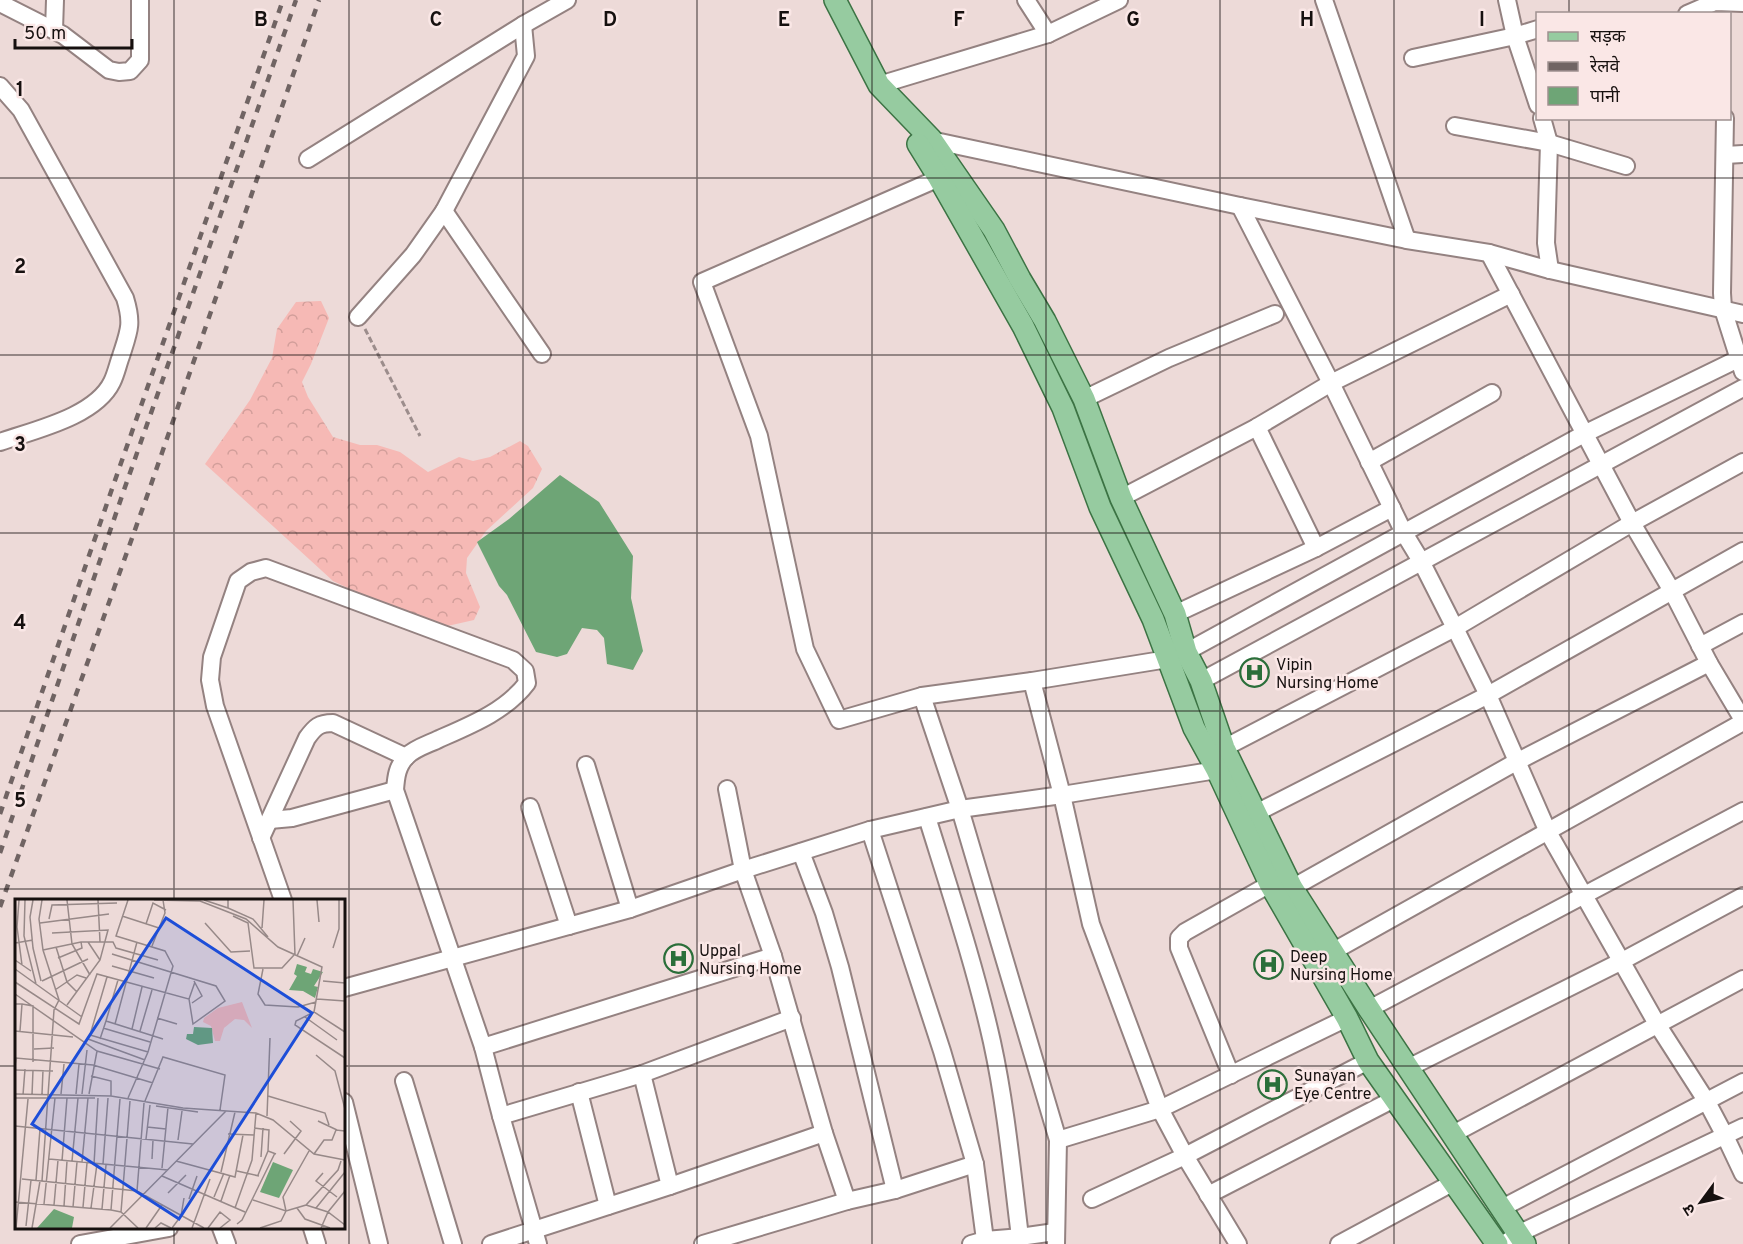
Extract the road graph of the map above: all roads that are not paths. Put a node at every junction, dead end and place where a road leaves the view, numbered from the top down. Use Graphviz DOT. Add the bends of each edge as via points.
graph roads {
  1 [pos="55,0"];
  2 [pos="140,0"];
  3 [pos="567,0"];
  4 [pos="835,0"];
  5 [pos="1026,0"];
  6 [pos="1119,0"];
  7 [pos="1324,0"];
  8 [pos="1507,0"];
  9 [pos="0,3"];
  10 [pos="1743,3"];
  11 [pos="1715,5"];
  12 [pos="1693,12"];
  13 [pos="523,25"];
  14 [pos="54,30"];
  15 [pos="1536,30"];
  16 [pos="1048,34"];
  17 [pos="1515,36"];
  18 [pos="1413,58"];
  19 [pos="879,84"];
  20 [pos="0,86"];
  21 [pos="1536,99"];
  22 [pos="1543,120"];
  23 [pos="1725,120"];
  24 [pos="1455,126"];
  25 [pos="923,139"];
  26 [pos="1550,143"];
  27 [pos="1743,154"];
  28 [pos="1725,155"];
  29 [pos="308,159"];
  30 [pos="1626,166"];
  31 [pos="939,178"];
  32 [pos="1240,206"];
  33 [pos="444,211"];
  34 [pos="1407,240"];
  35 [pos="1489,253"];
  36 [pos="1550,270"];
  37 [pos="1511,294"];
  38 [pos="1723,309"];
  39 [pos="1275,314"];
  40 [pos="1743,314"];
  41 [pos="358,317"];
  42 [pos="542,354"];
  43 [pos="1740,366"];
  44 [pos="1331,383"];
  45 [pos="1743,388"];
  46 [pos="1492,393"];
  47 [pos="1084,399"];
  48 [pos="1257,427"];
  49 [pos="1584,434"];
  50 [pos="0,442"];
  51 [pos="1370,462"];
  52 [pos="1743,462"];
  53 [pos="1601,466"];
  54 [pos="1121,498"];
  55 [pos="1392,508"];
  56 [pos="1632,523"];
  57 [pos="1404,532"];
  58 [pos="1316,548"];
  59 [pos="1743,551"];
  60 [pos="1421,561"];
  61 [pos="1672,591"];
  62 [pos="1175,614"];
  63 [pos="1743,623"];
  64 [pos="1455,628"];
  65 [pos="1700,646"];
  66 [pos="1177,656"];
  67 [pos="1709,663"];
  68 [pos="1032,681"];
  69 [pos="1201,681"];
  70 [pos="1488,695"];
  71 [pos="922,696"];
  72 [pos="1738,700"];
  73 [pos="1743,721"];
  74 [pos="1224,748"];
  75 [pos="406,757"];
  76 [pos="1516,762"];
  77 [pos="586,765"];
  78 [pos="1217,770"];
  79 [pos="727,789"];
  80 [pos="395,790"];
  81 [pos="1062,795"];
  82 [pos="530,807"];
  83 [pos="960,809"];
  84 [pos="1743,811"];
  85 [pos="1256,813"];
  86 [pos="927,817"];
  87 [pos="270,820"];
  88 [pos="870,830"];
  89 [pos="1548,832"];
  90 [pos="261,838"];
  91 [pos="801,852"];
  92 [pos="743,870"];
  93 [pos="1270,884"];
  94 [pos="1292,888"];
  95 [pos="1584,895"];
  96 [pos="1743,896"];
  97 [pos="284,899"];
  98 [pos="630,909"];
  99 [pos="569,926"];
  100 [pos="1332,952"];
  101 [pos="773,956"];
  102 [pos="453,958"];
  103 [pos="1623,961"];
  104 [pos="1743,979"];
  105 [pos="345,988"];
  106 [pos="1369,1009"];
  107 [pos="792,1018"];
  108 [pos="1347,1018"];
  109 [pos="1658,1024"];
  110 [pos="483,1047"];
  111 [pos="1368,1061"];
  112 [pos="1408,1068"];
  113 [pos="642,1074"];
  114 [pos="1231,1075"];
  115 [pos="404,1081"];
  116 [pos="1743,1082"];
  117 [pos="579,1092"];
  118 [pos="1394,1099"];
  119 [pos="1707,1102"];
  120 [pos="345,1106"];
  121 [pos="1160,1109"];
  122 [pos="501,1116"];
  123 [pos="1743,1127"];
  124 [pos="824,1134"];
  125 [pos="1453,1134"];
  126 [pos="1725,1136"];
  127 [pos="1058,1140"];
  128 [pos="1185,1156"];
  129 [pos="975,1164"];
  130 [pos="1743,1172"];
  131 [pos="1454,1182"];
  132 [pos="670,1186"];
  133 [pos="895,1190"];
  134 [pos="1208,1195"];
  135 [pos="1092,1198"];
  136 [pos="847,1201"];
  137 [pos="608,1206"];
  138 [pos="1502,1208"];
  139 [pos="159,1229"];
  140 [pos="222,1229"];
  141 [pos="313,1229"];
  142 [pos="536,1237"];
  143 [pos="1020,1237"];
  144 [pos="1055,1238"];
  145 [pos="1516,1241"];
  146 [pos="978,1242"];
  147 [pos="84,1244"];
  148 [pos="226,1244"];
  149 [pos="317,1244"];
  150 [pos="379,1244"];
  151 [pos="453,1244"];
  152 [pos="491,1244"];
  153 [pos="703,1244"];
  154 [pos="1238,1244"];
  155 [pos="1339,1244"];
  156 [pos="1497,1244"];
  1 -- 14 [label="street"];
  2 -- 14 [label="street" via="140,60 130,70 109,70"];
  3 -- 13 [label="street"];
  4 -- 19 [label="main road"];
  5 -- 16 [label="street"];
  6 -- 16 [label="street"];
  7 -- 34 [label="street"];
  8 -- 17 [label="street"];
  9 -- 14 [label="street"];
  10 -- 11 [label="street"];
  11 -- 12 [label="street"];
  13 -- 29 [label="street"];
  13 -- 33 [label="street" via="526,56"];
  15 -- 17 [label="street"];
  16 -- 19 [label="street"];
  17 -- 18 [label="street"];
  17 -- 21 [label="street"];
  19 -- 25 [label="main road"];
  20 -- 50 [label="street" via="21,110 125,298 130,314 129,331 111,384 98,400 80,412"];
  22 -- 26 [label="street"];
  23 -- 28 [label="street"];
  24 -- 26 [label="street"];
  25 -- 31 [label="main road"];
  25 -- 32 [label="street"];
  25 -- 47 [label="main road" via="994,230"];
  26 -- 30 [label="street"];
  26 -- 36 [label="street" via="1546,243"];
  27 -- 28 [label="street"];
  28 -- 38 [label="street"];
  31 -- 66 [label="main road" via="1023,326 1063,408 1100,507 1153,619"];
  31 -- 71 [label="street" via="702,282 759,436 805,649 839,720"];
  32 -- 34 [label="street"];
  32 -- 44 [label="street"];
  33 -- 41 [label="street" via="413,255"];
  33 -- 42 [label="street"];
  34 -- 35 [label="street"];
  35 -- 36 [label="street"];
  35 -- 37 [label="street"];
  36 -- 38 [label="street"];
  37 -- 44 [label="street"];
  37 -- 49 [label="street"];
  38 -- 40 [label="street"];
  38 -- 43 [label="street"];
  39 -- 47 [label="street"];
  43 -- 49 [label="street"];
  44 -- 48 [label="street"];
  44 -- 51 [label="street"];
  45 -- 53 [label="street"];
  46 -- 51 [label="street"];
  47 -- 54 [label="main road"];
  48 -- 54 [label="street"];
  48 -- 58 [label="street"];
  49 -- 53 [label="street"];
  49 -- 57 [label="street"];
  51 -- 55 [label="street"];
  52 -- 56 [label="street"];
  53 -- 56 [label="street"];
  53 -- 60 [label="street"];
  54 -- 62 [label="main road"];
  55 -- 57 [label="street"];
  55 -- 58 [label="street"];
  56 -- 61 [label="street"];
  56 -- 64 [label="street"];
  57 -- 60 [label="street"];
  57 -- 66 [label="street"];
  58 -- 62 [label="street"];
  59 -- 61 [label="street"];
  60 -- 64 [label="street"];
  60 -- 69 [label="street"];
  61 -- 65 [label="street"];
  61 -- 70 [label="street"];
  62 -- 66 [label="main road"];
  63 -- 65 [label="street"];
  64 -- 70 [label="street"];
  64 -- 74 [label="street"];
  65 -- 67 [label="street"];
  66 -- 68 [label="street"];
  66 -- 69 [label="main road"];
  66 -- 78 [label="main road" via="1194,728"];
  67 -- 72 [label="street"];
  67 -- 76 [label="street"];
  68 -- 71 [label="street"];
  68 -- 81 [label="street"];
  69 -- 74 [label="main road"];
  70 -- 76 [label="street"];
  70 -- 85 [label="street"];
  71 -- 83 [label="street"];
  72 -- 73 [label="street"];
  73 -- 89 [label="street"];
  74 -- 85 [label="main road"];
  75 -- 80 [label="street" via="396,772"];
  75 -- 87 [label="street" via="333,723 321,723 307,738"];
  75 -- 90 [label="street" via="498,710 527,683 525,671 513,660 266,568 251,572 238,581 212,657 210,680 215,706"];
  76 -- 89 [label="street"];
  76 -- 94 [label="street"];
  77 -- 98 [label="street"];
  78 -- 81 [label="street"];
  78 -- 93 [label="main road"];
  79 -- 92 [label="street"];
  80 -- 87 [label="street" via="292,818"];
  80 -- 102 [label="street"];
  81 -- 83 [label="street"];
  81 -- 121 [label="street" via="1091,924"];
  82 -- 99 [label="street"];
  83 -- 86 [label="street"];
  83 -- 127 [label="street"];
  84 -- 95 [label="street"];
  85 -- 94 [label="main road"];
  86 -- 88 [label="street"];
  86 -- 143 [label="street" via="992,1043"];
  87 -- 90 [label="street"];
  88 -- 91 [label="street"];
  88 -- 129 [label="street"];
  89 -- 95 [label="street"];
  89 -- 100 [label="street"];
  90 -- 97 [label="street"];
  91 -- 92 [label="street"];
  91 -- 133 [label="street" via="840,967"];
  92 -- 98 [label="street"];
  92 -- 101 [label="street"];
  93 -- 108 [label="main road"];
  93 -- 114 [label="street" via="1179,938 1179,948"];
  94 -- 100 [label="main road"];
  95 -- 103 [label="street"];
  95 -- 106 [label="street"];
  96 -- 103 [label="street"];
  98 -- 99 [label="street"];
  99 -- 102 [label="street"];
  100 -- 106 [label="main road"];
  101 -- 107 [label="street"];
  101 -- 110 [label="street"];
  102 -- 105 [label="street"];
  102 -- 110 [label="street"];
  103 -- 109 [label="street"];
  103 -- 112 [label="street"];
  104 -- 109 [label="street"];
  106 -- 112 [label="main road"];
  107 -- 113 [label="street"];
  107 -- 124 [label="street"];
  108 -- 111 [label="main road"];
  108 -- 114 [label="street"];
  109 -- 119 [label="street"];
  109 -- 125 [label="street"];
  110 -- 122 [label="street"];
  111 -- 118 [label="main road"];
  111 -- 128 [label="street"];
  112 -- 125 [label="main road"];
  113 -- 117 [label="street"];
  113 -- 132 [label="street"];
  114 -- 121 [label="street"];
  115 -- 151 [label="street"];
  116 -- 119 [label="street"];
  117 -- 122 [label="street"];
  117 -- 137 [label="street"];
  118 -- 131 [label="main road"];
  118 -- 134 [label="street"];
  119 -- 126 [label="street"];
  119 -- 138 [label="street"];
  120 -- 150 [label="street"];
  121 -- 127 [label="street"];
  121 -- 128 [label="street"];
  122 -- 142 [label="street"];
  123 -- 126 [label="street"];
  124 -- 132 [label="street"];
  124 -- 136 [label="street"];
  125 -- 138 [label="main road"];
  126 -- 130 [label="street"];
  126 -- 145 [label="street"];
  127 -- 144 [label="street"];
  128 -- 134 [label="street"];
  128 -- 135 [label="street"];
  129 -- 133 [label="street"];
  129 -- 146 [label="street"];
  131 -- 155 [label="street"];
  131 -- 156 [label="main road"];
  132 -- 137 [label="street"];
  133 -- 136 [label="street"];
  134 -- 154 [label="street"];
  136 -- 153 [label="street"];
  137 -- 142 [label="street"];
  138 -- 145 [label="main road"];
  139 -- 147 [label="street"];
  140 -- 148 [label="street"];
  141 -- 149 [label="street"];
  142 -- 152 [label="street"];
  143 -- 144 [label="street"];
  143 -- 146 [label="street"];
}
